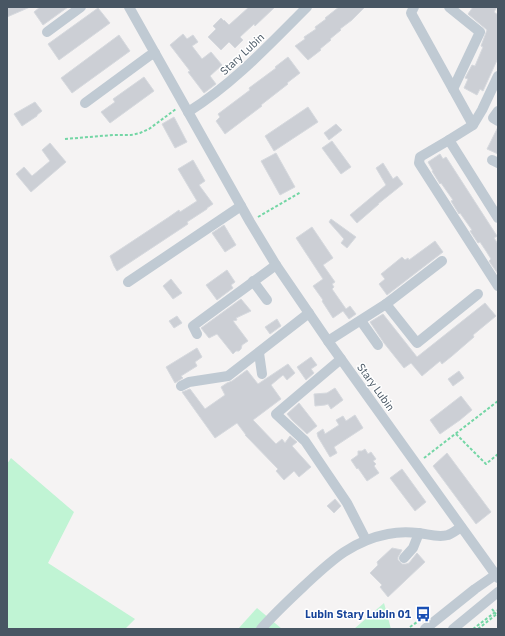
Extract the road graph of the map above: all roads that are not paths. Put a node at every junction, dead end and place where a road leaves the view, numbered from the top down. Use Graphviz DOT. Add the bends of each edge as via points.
graph roads {
  1 [pos="81,7"];
  2 [pos="129,7"];
  3 [pos="307,7"];
  4 [pos="414,7"];
  5 [pos="449,7"];
  6 [pos="47,32"];
  7 [pos="155,53"];
  8 [pos="498,76"];
  9 [pos="453,89"];
  10 [pos="85,103"];
  11 [pos="186,108"];
  12 [pos="498,111"];
  13 [pos="498,121"];
  14 [pos="473,125"];
  15 [pos="449,140"];
  16 [pos="241,206"];
  17 [pos="498,218"];
  18 [pos="442,261"];
  19 [pos="276,265"];
  20 [pos="254,281"];
  21 [pos="128,282"];
  22 [pos="498,286"];
  23 [pos="478,294"];
  24 [pos="267,300"];
  25 [pos="386,304"];
  26 [pos="309,313"];
  27 [pos="361,321"];
  28 [pos="197,334"];
  29 [pos="328,342"];
  30 [pos="378,345"];
  31 [pos="259,353"];
  32 [pos="341,358"];
  33 [pos="262,374"];
  34 [pos="181,386"];
  35 [pos="461,527"];
  36 [pos="418,533"];
  37 [pos="366,540"];
  38 [pos="404,558"];
  39 [pos="497,575"];
  40 [pos="498,592"];
  41 [pos="261,629"];
  42 [pos="425,629"];
  43 [pos="453,629"];
  1 -- 6 [label="street"];
  2 -- 7 [label="street, Stary Lubin"];
  3 -- 11 [label="street, Stary Lubin" via="230,82"];
  4 -- 9 [label="street" via="411,13"];
  5 -- 9 [label="street" via="480,32"];
  7 -- 10 [label="street"];
  7 -- 11 [label="street, Stary Lubin"];
  8 -- 14 [label="street"];
  9 -- 14 [label="street"];
  11 -- 16 [label="street, Stary Lubin"];
  12 -- 13 [label="street" via="493,118"];
  14 -- 15 [label="street"];
  15 -- 17 [label="street"];
  15 -- 22 [label="street" via="420,157 419,163"];
  16 -- 19 [label="street, Stary Lubin"];
  16 -- 21 [label="street"];
  18 -- 25 [label="street"];
  19 -- 20 [label="street"];
  19 -- 26 [label="street, Stary Lubin"];
  20 -- 24 [label="street"];
  20 -- 28 [label="street" via="193,326"];
  23 -- 25 [label="street" via="417,342"];
  25 -- 27 [label="street"];
  26 -- 29 [label="street, Stary Lubin"];
  26 -- 31 [label="street"];
  27 -- 29 [label="street"];
  27 -- 30 [label="street"];
  29 -- 32 [label="street, Stary Lubin"];
  31 -- 33 [label="street"];
  31 -- 34 [label="street" via="228,376 189,382"];
  32 -- 35 [label="street, Stary Lubin"];
  32 -- 37 [label="street" via="276,414 305,442 347,503"];
  35 -- 36 [label="street" via="447,535"];
  35 -- 39 [label="street, Stary Lubin"];
  36 -- 37 [label="street" via="387,534"];
  36 -- 38 [label="street" via="413,548"];
  37 -- 41 [label="street" via="346,550 323,568"];
  39 -- 42 [label="street"];
  40 -- 43 [label="street"];
}
